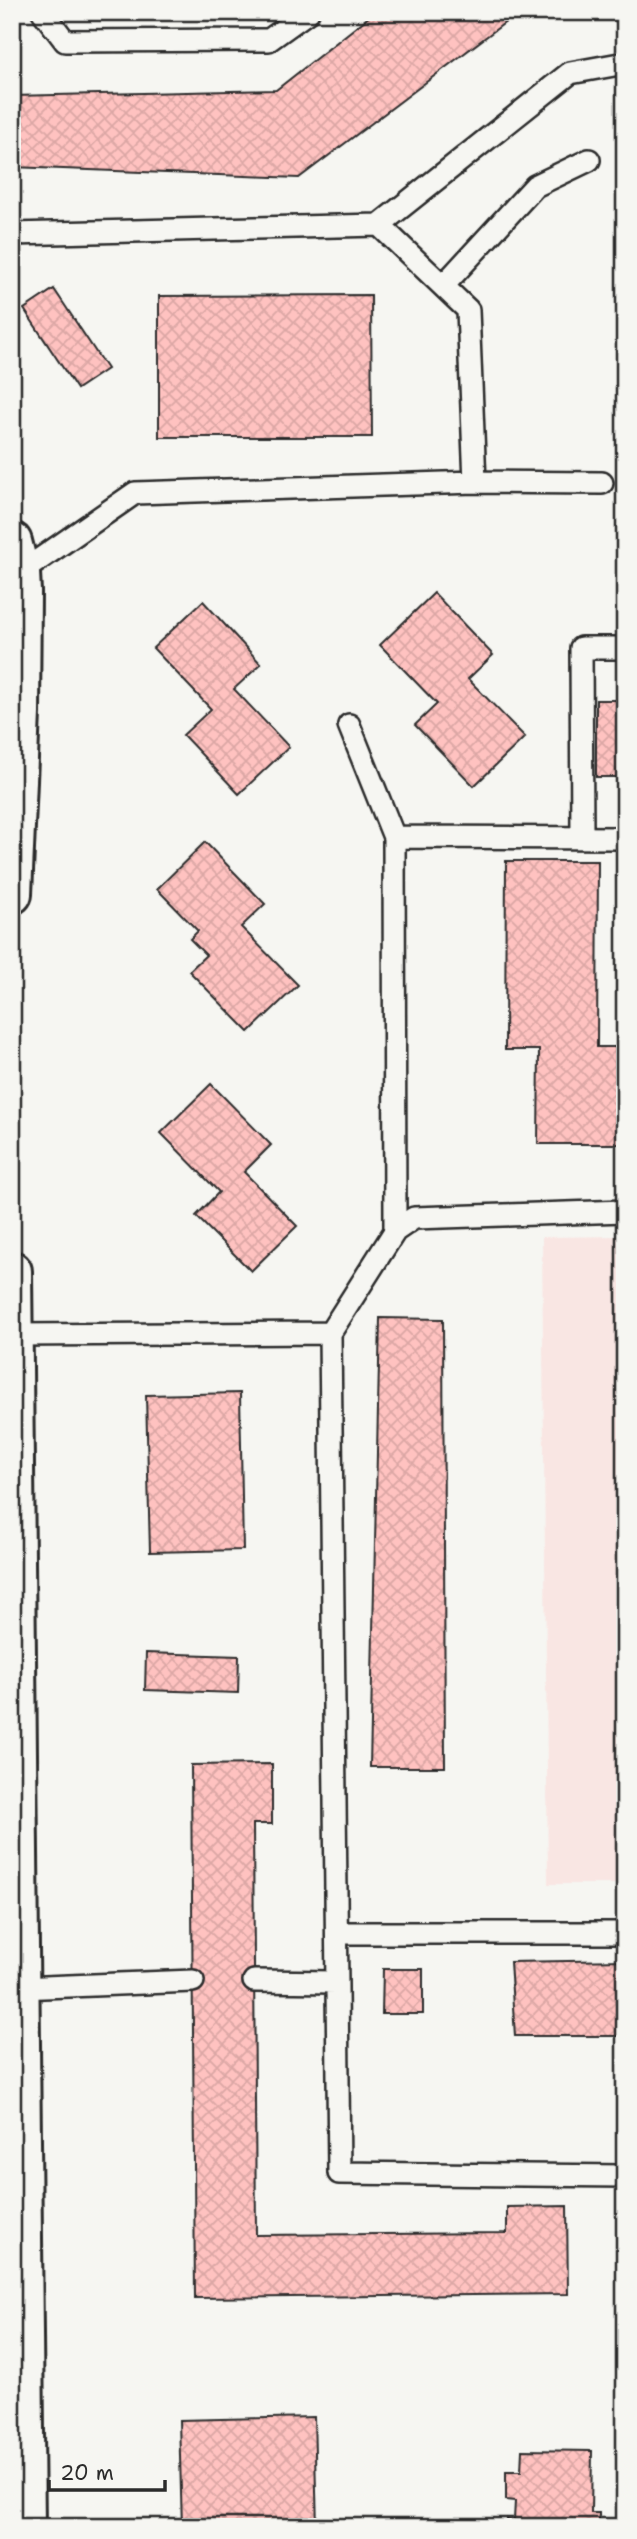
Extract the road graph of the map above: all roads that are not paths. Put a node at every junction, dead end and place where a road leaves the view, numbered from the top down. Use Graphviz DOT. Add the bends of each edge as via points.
graph roads {
  1 [pos="43,12"];
  2 [pos="308,12"];
  3 [pos="625,63"];
  4 [pos="589,160"];
  5 [pos="379,225"];
  6 [pos="12,234"];
  7 [pos="443,286"];
  8 [pos="475,482"];
  9 [pos="602,483"];
  10 [pos="16,557"];
  11 [pos="625,648"];
  12 [pos="349,725"];
  13 [pos="394,837"];
  14 [pos="582,837"];
  15 [pos="625,838"];
  16 [pos="12,894"];
  17 [pos="625,1211"];
  18 [pos="395,1231"];
  19 [pos="12,1271"];
  20 [pos="330,1333"];
  21 [pos="13,1335"];
  22 [pos="13,1516"];
  23 [pos="337,1933"];
  24 [pos="625,1933"];
  25 [pos="254,1980"];
  26 [pos="193,1981"];
  27 [pos="335,1982"];
  28 [pos="19,1988"];
  29 [pos="625,2176"];
  30 [pos="17,2299"];
  31 [pos="25,2527"];
  1 -- 2 [label="lane" via="65,41 269,40"];
  3 -- 5 [label="lane" via="570,73"];
  4 -- 7 [label="lane" via="535,186"];
  5 -- 6 [label="lane"];
  5 -- 7 [label="lane"];
  7 -- 8 [label="lane" via="468,310"];
  8 -- 9 [label="lane"];
  8 -- 10 [label="lane" via="135,493"];
  10 -- 16 [label="street" via="20,713"];
  11 -- 14 [label="lane" via="581,648"];
  12 -- 13 [label="lane"];
  13 -- 14 [label="lane"];
  13 -- 18 [label="lane"];
  14 -- 15 [label="lane"];
  17 -- 18 [label="lane" via="414,1218"];
  18 -- 20 [label="lane"];
  19 -- 21 [label="street"];
  20 -- 21 [label="lane"];
  20 -- 23 [label="lane"];
  21 -- 22 [label="street"];
  22 -- 28 [label="street"];
  23 -- 24 [label="lane"];
  23 -- 27 [label="lane"];
  25 -- 27 [label="lane"];
  26 -- 28 [label="lane"];
  27 -- 29 [label="lane" via="339,2173"];
  28 -- 30 [label="street"];
  30 -- 31 [label="street"];
}
